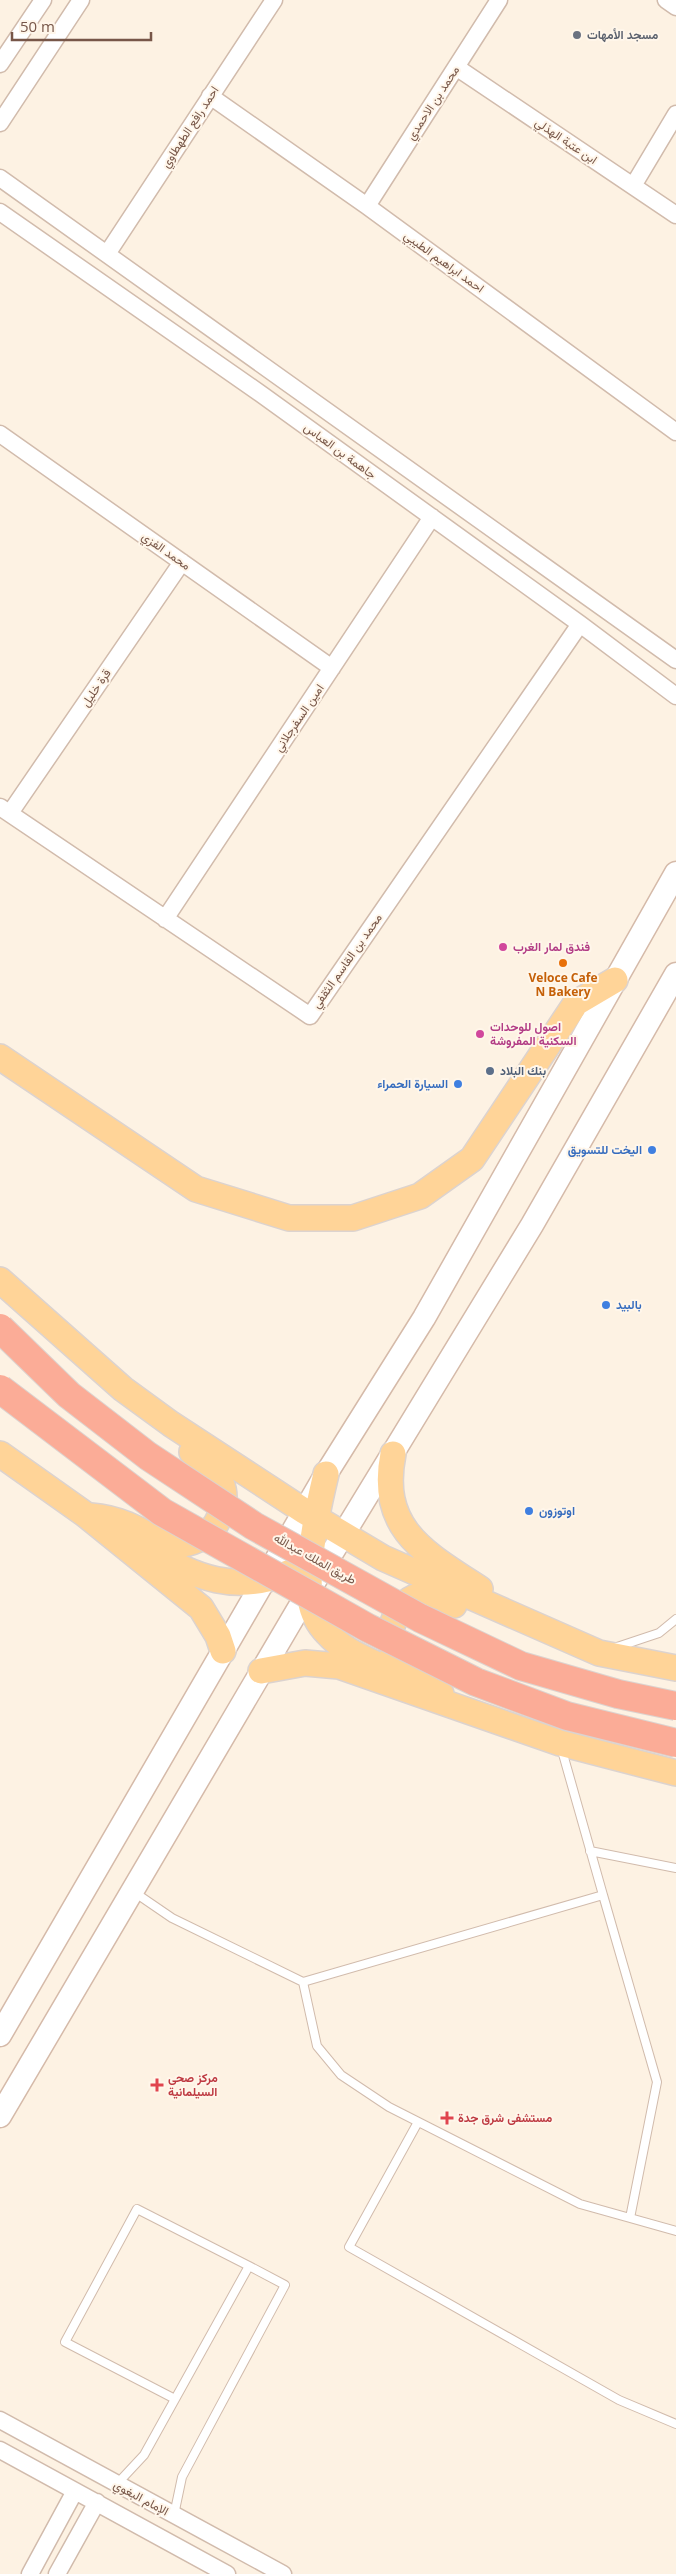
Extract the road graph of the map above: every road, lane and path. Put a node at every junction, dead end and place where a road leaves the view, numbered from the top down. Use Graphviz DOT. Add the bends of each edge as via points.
graph roads {
  1 [pos="43,0"];
  2 [pos="81,0"];
  3 [pos="274,0"];
  4 [pos="498,0"];
  5 [pos="666,0"];
  6 [pos="676,6"];
  7 [pos="0,64"];
  8 [pos="456,67"];
  9 [pos="210,96"];
  10 [pos="676,114"];
  11 [pos="0,123"];
  12 [pos="0,178"];
  13 [pos="633,186"];
  14 [pos="367,206"];
  15 [pos="0,212"];
  16 [pos="676,215"];
  17 [pos="107,254"];
  18 [pos="676,432"];
  19 [pos="0,434"];
  20 [pos="432,517"];
  21 [pos="182,562"];
  22 [pos="580,624"];
  23 [pos="676,660"];
  24 [pos="332,668"];
  25 [pos="676,696"];
  26 [pos="5,810"];
  27 [pos="676,873"];
  28 [pos="165,919"];
  29 [pos="676,974"];
  30 [pos="616,980"];
  31 [pos="0,1057"];
  32 [pos="0,1280"];
  33 [pos="0,1328"];
  34 [pos="0,1389"];
  35 [pos="171,1424"];
  36 [pos="0,1454"];
  37 [pos="393,1454"];
  38 [pos="326,1474"];
  39 [pos="86,1515"];
  40 [pos="311,1515"];
  41 [pos="344,1534"];
  42 [pos="312,1557"];
  43 [pos="264,1581"];
  44 [pos="310,1589"];
  45 [pos="676,1618"];
  46 [pos="534,1625"];
  47 [pos="223,1651"];
  48 [pos="599,1653"];
  49 [pos="676,1668"];
  50 [pos="262,1671"];
  51 [pos="676,1706"];
  52 [pos="457,1707"];
  53 [pos="560,1743"];
  54 [pos="676,1743"];
  55 [pos="676,1773"];
  56 [pos="590,1851"];
  57 [pos="676,1868"];
  58 [pos="132,1891"];
  59 [pos="603,1895"];
  60 [pos="303,1982"];
  61 [pos="0,2034"];
  62 [pos="0,2116"];
  63 [pos="418,2122"];
  64 [pos="630,2218"];
  65 [pos="676,2231"];
  66 [pos="249,2266"];
  67 [pos="175,2399"];
  68 [pos="0,2420"];
  69 [pos="676,2424"];
  70 [pos="0,2450"];
  71 [pos="116,2485"];
  72 [pos="75,2491"];
  73 [pos="97,2502"];
  74 [pos="174,2515"];
  75 [pos="30,2574"];
  76 [pos="57,2574"];
  77 [pos="227,2574"];
  78 [pos="283,2574"];
  1 -- 7 [label="street"];
  2 -- 11 [label="street"];
  3 -- 9 [label="street, احمد رافع الطهطاوي"];
  4 -- 8 [label="street, محمد بن الاحمدي"];
  5 -- 6 [label="street"];
  8 -- 13 [label="street, ابن عتبة الهذلي"];
  8 -- 14 [label="street, محمد بن الاحمدي"];
  9 -- 14 [label="street, احمد ابراهيم الطيبي"];
  9 -- 17 [label="street, احمد رافع الطهطاوي"];
  10 -- 13 [label="street"];
  12 -- 17 [label="street, جاهمة بن العباس"];
  13 -- 16 [label="street, ابن عتبة الهذلي"];
  14 -- 18 [label="street, احمد ابراهيم الطيبي"];
  15 -- 20 [label="street, جاهمة بن العباس"];
  17 -- 23 [label="street, جاهمة بن العباس"];
  19 -- 21 [label="street, محمد الفزي"];
  20 -- 22 [label="street, جاهمة بن العباس"];
  20 -- 24 [label="street, امين السفرجلاني"];
  21 -- 24 [label="street, محمد الفزي"];
  21 -- 26 [label="street, قرة خليل"];
  22 -- 25 [label="street, جاهمة بن العباس"];
  22 -- 28 [label="street, محمد بن القاسم الثقفي" via="310,1016"];
  24 -- 28 [label="street, امين السفرجلاني"];
  26 -- 28 [label="street, محمد بن القاسم الثقفي"];
  27 -- 30 [label="main road"];
  29 -- 37 [label="main road" via="532,1225"];
  30 -- 31 [label="main road" via="576,1003 472,1159 420,1196 353,1218 289,1218 196,1189"];
  30 -- 38 [label="main road" via="424,1318"];
  32 -- 35 [label="main road" via="116,1383"];
  33 -- 51 [label="highway, طريق الملك عبدالله, bridge" via="69,1395 148,1456 254,1526 420,1618 520,1666 618,1694"];
  34 -- 54 [label="highway, bridge" via="162,1512 368,1628 476,1682 558,1713"];
  35 -- 39 [label="main road" via="181,1440 219,1478 223,1508 214,1526 197,1540 176,1544 156,1539 127,1524"];
  35 -- 40 [label="main road"];
  36 -- 39 [label="main road"];
  37 -- 41 [label="main road"];
  37 -- 46 [label="main road" via="391,1497 407,1534 423,1552"];
  38 -- 40 [label="main road"];
  39 -- 43 [label="main road" via="198,1576 231,1583"];
  39 -- 47 [label="main road" via="201,1608"];
  40 -- 41 [label="main road"];
  40 -- 42 [label="main road"];
  40 -- 43 [label="main road"];
  41 -- 42 [label="main road"];
  41 -- 44 [label="main road"];
  41 -- 46 [label="main road" via="383,1558"];
  42 -- 43 [label="main road" via="290,1572"];
  42 -- 44 [label="main road"];
  43 -- 47 [label="main road"];
  44 -- 50 [label="main road"];
  44 -- 52 [label="main road" via="313,1611 326,1633 337,1642"];
  45 -- 48 [label="lane" via="659,1633"];
  46 -- 48 [label="main road"];
  46 -- 52 [label="main road" via="494,1622 436,1595 417,1597 401,1607 390,1631 396,1656"];
  47 -- 61 [label="main road"];
  48 -- 49 [label="main road"];
  50 -- 52 [label="main road" via="305,1663 339,1666"];
  50 -- 58 [label="main road"];
  52 -- 53 [label="main road"];
  53 -- 55 [label="main road"];
  53 -- 56 [label="lane"];
  56 -- 57 [label="lane"];
  56 -- 59 [label="lane"];
  58 -- 60 [label="lane" via="172,1918"];
  58 -- 62 [label="main road"];
  59 -- 60 [label="lane"];
  59 -- 64 [label="lane" via="657,2082"];
  60 -- 63 [label="lane" via="317,2046 341,2075"];
  63 -- 64 [label="lane" via="580,2204"];
  63 -- 69 [label="lane" via="349,2246 619,2400"];
  64 -- 65 [label="lane"];
  66 -- 67 [label="lane"];
  66 -- 67 [label="lane" via="136,2209 65,2342"];
  66 -- 74 [label="lane" via="285,2285 182,2477"];
  67 -- 71 [label="lane" via="144,2455"];
  68 -- 71 [label="street, الإمام البغوي"];
  70 -- 72 [label="street, الإمام البغوي"];
  71 -- 74 [label="street, الإمام البغوي"];
  72 -- 73 [label="street, الإمام البغوي"];
  72 -- 75 [label="street"];
  73 -- 76 [label="street"];
  73 -- 77 [label="street, الإمام البغوي"];
  74 -- 78 [label="street, الإمام البغوي"];
}
